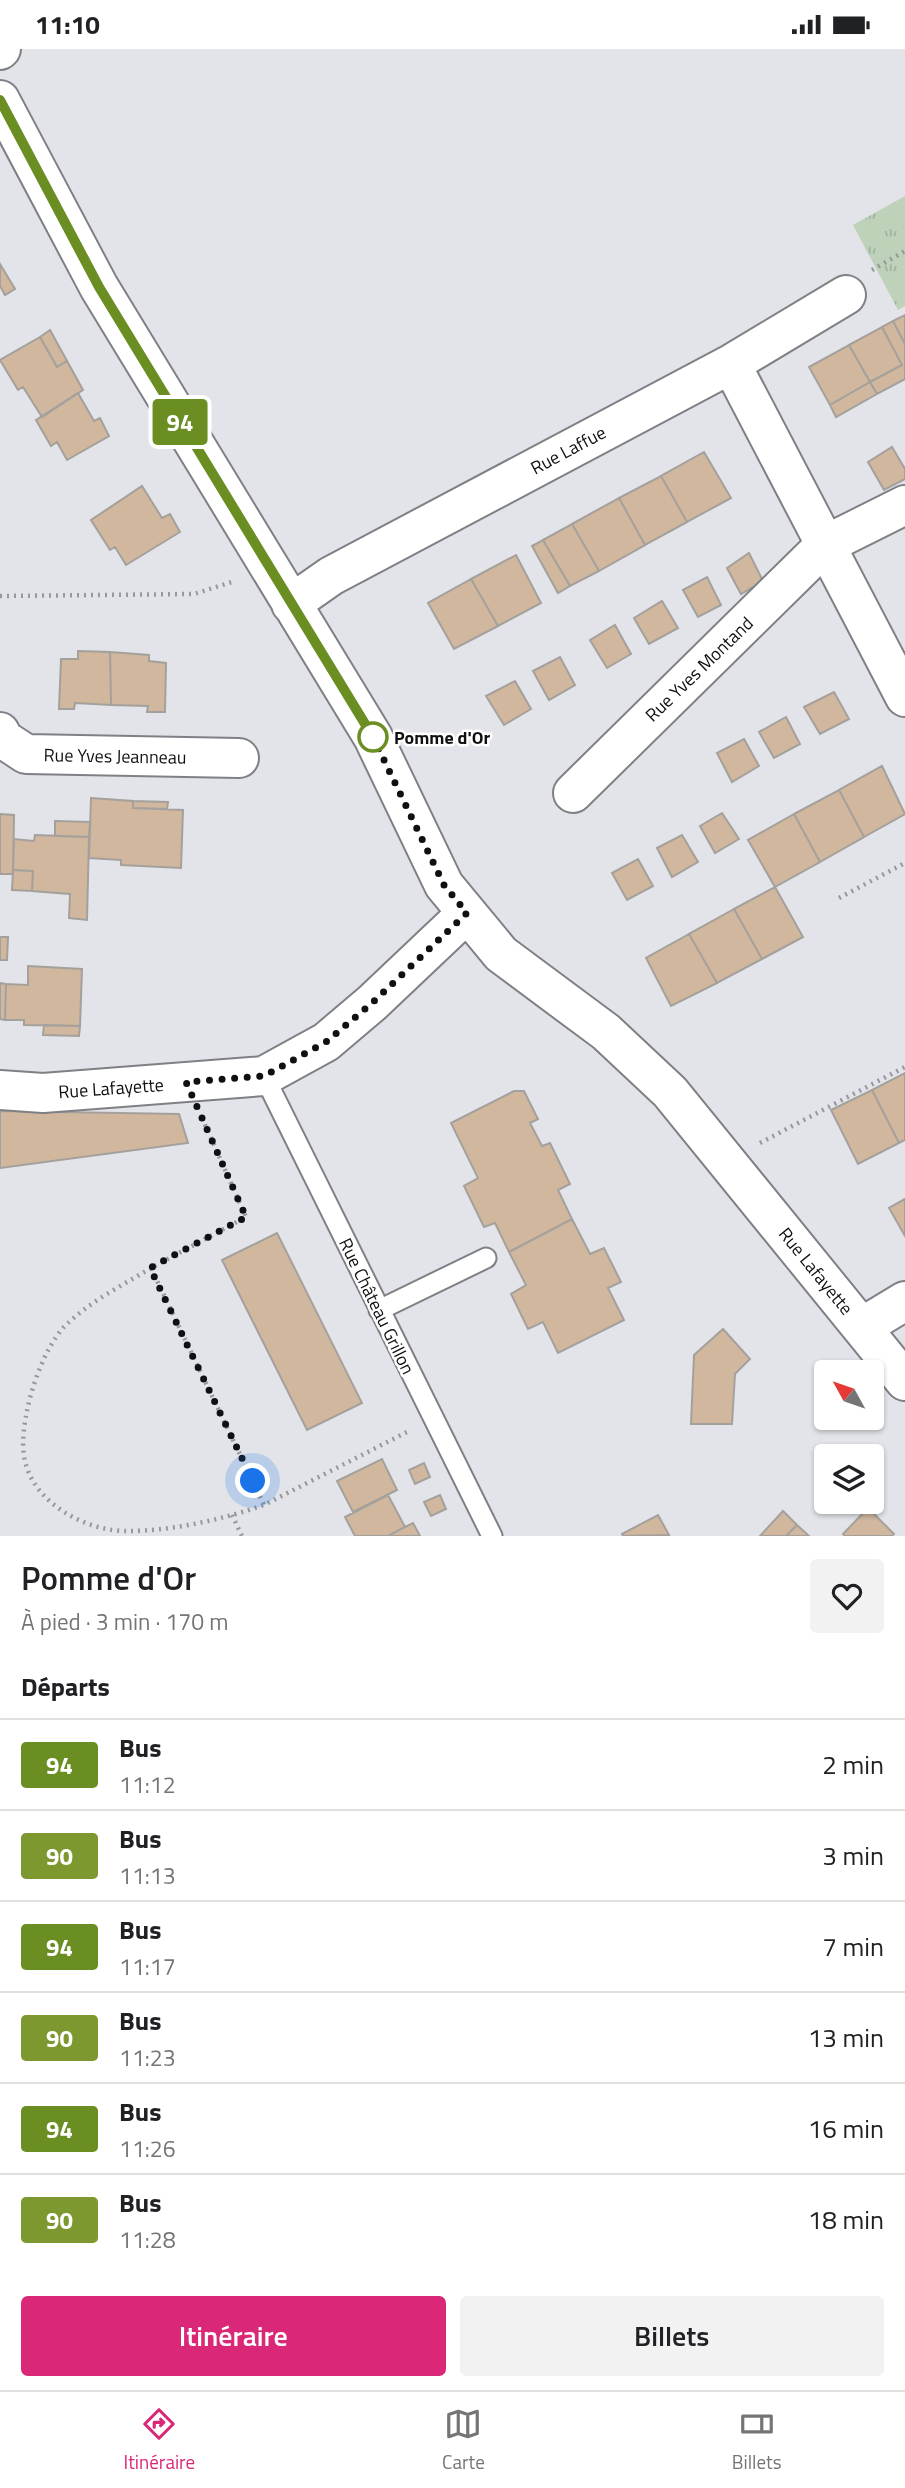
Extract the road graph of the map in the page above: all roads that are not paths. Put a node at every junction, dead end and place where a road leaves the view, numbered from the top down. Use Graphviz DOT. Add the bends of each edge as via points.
graph roads {
  1 [pos="0,100"];
  2 [pos="846,295"];
  3 [pos="731,364"];
  4 [pos="905,505"];
  5 [pos="825,545"];
  6 [pos="291,604"];
  7 [pos="905,697"];
  8 [pos="0,732"];
  9 [pos="239,758"];
  10 [pos="573,793"];
  11 [pos="456,899"];
  12 [pos="264,1076"];
  13 [pos="0,1090"];
  14 [pos="486,1258"];
  15 [pos="905,1301"];
  16 [pos="379,1310"];
  17 [pos="862,1327"];
  18 [pos="905,1381"];
  19 [pos="492,1536"];
  1 -- 6 [label="street, Rue Lafayette" via="99,287"];
  2 -- 3 [label="street, Rue Laffue"];
  3 -- 5 [label="street"];
  3 -- 6 [label="street, Rue Laffue" via="331,576"];
  4 -- 5 [label="street, Rue Yves Montand"];
  5 -- 7 [label="street"];
  5 -- 10 [label="street, Rue Yves Montand"];
  6 -- 11 [label="street, Rue Lafayette" via="373,737"];
  8 -- 9 [label="street, Rue Yves Jeanneau" via="26,754"];
  11 -- 12 [label="street" via="372,1003 326,1042"];
  11 -- 17 [label="street, Rue Lafayette" via="501,954 606,1033 670,1091"];
  12 -- 13 [label="street, Rue Lafayette" via="43,1093"];
  12 -- 16 [label="lane, Rue Château Grillon"];
  14 -- 16 [label="lane"];
  15 -- 17 [label="street"];
  16 -- 19 [label="lane, Rue Château Grillon"];
  17 -- 18 [label="street, Rue Lafayette"];
}
